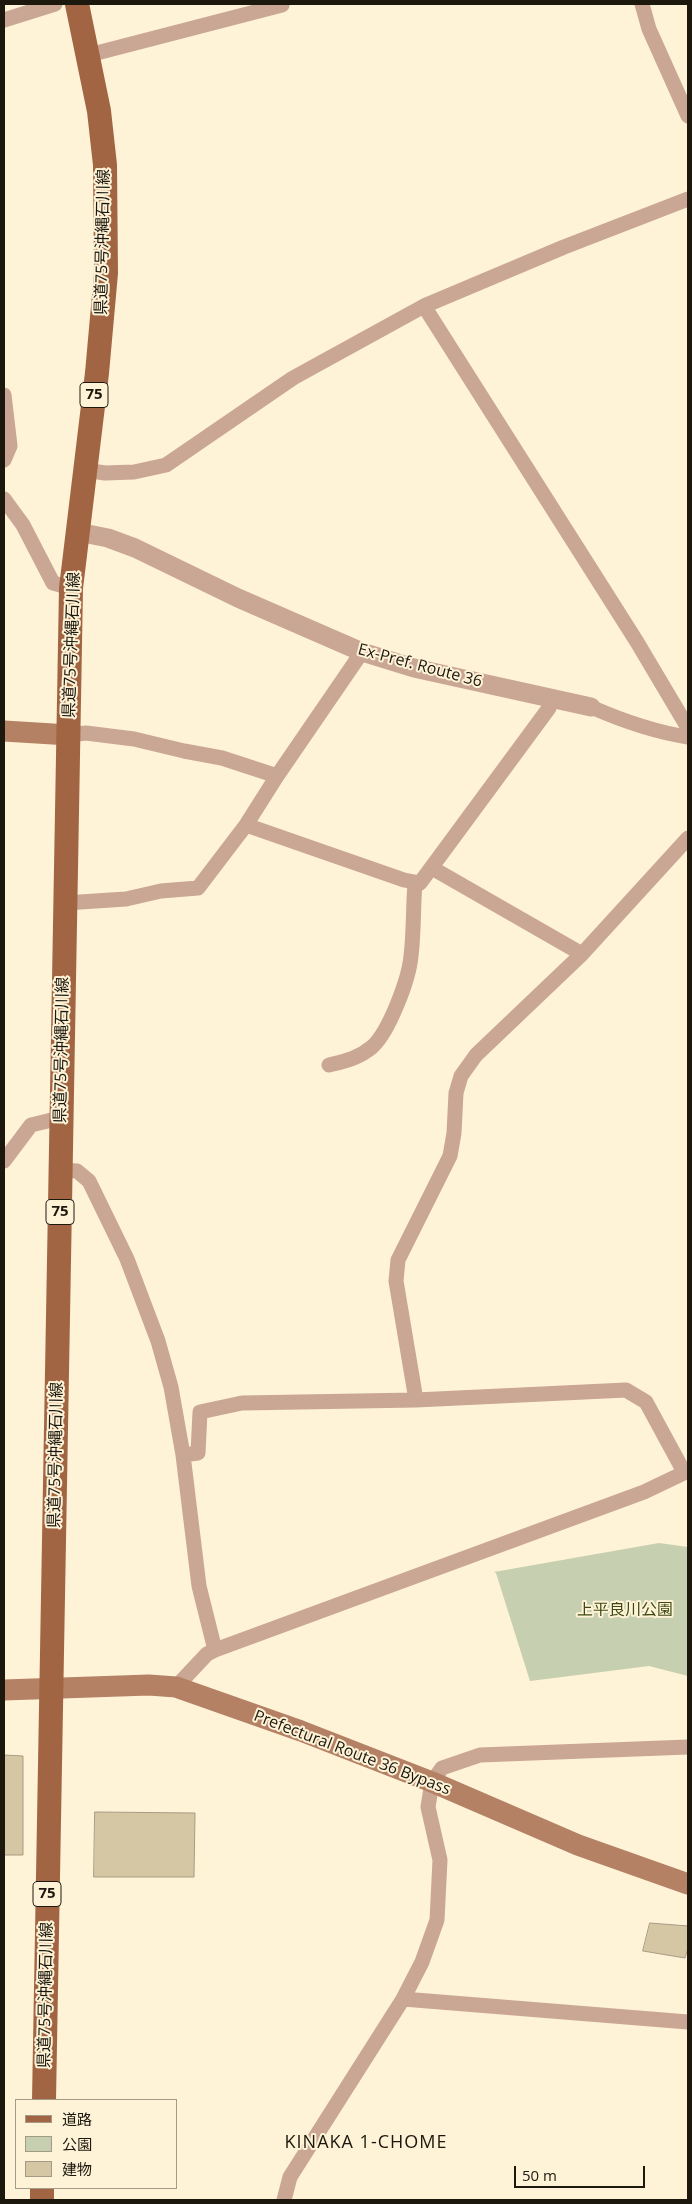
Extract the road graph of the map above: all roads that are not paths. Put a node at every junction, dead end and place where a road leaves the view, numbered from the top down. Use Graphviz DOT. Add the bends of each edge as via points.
graph roads {
  1 [pos="55,4"];
  2 [pos="77,4"];
  3 [pos="642,4"];
  4 [pos="282,5"];
  5 [pos="4,20"];
  6 [pos="89,56"];
  7 [pos="688,116"];
  8 [pos="688,199"];
  9 [pos="424,306"];
  10 [pos="4,395"];
  11 [pos="4,460"];
  12 [pos="84,470"];
  13 [pos="4,499"];
  14 [pos="78,532"];
  15 [pos="71,588"];
  16 [pos="362,652"];
  17 [pos="550,697"];
  18 [pos="591,707"];
  19 [pos="688,728"];
  20 [pos="4,731"];
  21 [pos="69,735"];
  22 [pos="688,737"];
  23 [pos="277,776"];
  24 [pos="246,825"];
  25 [pos="688,838"];
  26 [pos="432,868"];
  27 [pos="415,883"];
  28 [pos="65,904"];
  29 [pos="582,954"];
  30 [pos="329,1066"];
  31 [pos="60,1118"];
  32 [pos="4,1161"];
  33 [pos="61,1170"];
  34 [pos="416,1400"];
  35 [pos="183,1455"];
  36 [pos="686,1472"];
  37 [pos="215,1650"];
  38 [pos="176,1687"];
  39 [pos="51,1688"];
  40 [pos="4,1690"];
  41 [pos="688,1747"];
  42 [pos="432,1782"];
  43 [pos="688,1884"];
  44 [pos="403,1999"];
  45 [pos="688,2022"];
  46 [pos="44,2099"];
  47 [pos="284,2200"];
  1 -- 5 [label="street"];
  2 -- 6 [label="main road, 県道75号沖縄石川線 / 75"];
  3 -- 7 [label="street" via="649,29"];
  4 -- 6 [label="street"];
  6 -- 12 [label="main road, 県道75号沖縄石川線 / 75" via="105,165 106,273"];
  8 -- 9 [label="street"];
  9 -- 12 [label="street" via="293,378 166,465 134,472"];
  9 -- 19 [label="street"];
  10 -- 11 [label="street" via="10,446"];
  12 -- 14 [label="main road, 県道75号沖縄石川線 / 75"];
  13 -- 15 [label="street" via="23,525 52,583"];
  14 -- 15 [label="main road, 県道75号沖縄石川線 / 75"];
  14 -- 16 [label="street, Ex-Pref. Route 36" via="136,548 238,598"];
  15 -- 21 [label="main road, 県道75号沖縄石川線 / 75"];
  16 -- 17 [label="street, Ex-Pref. Route 36" via="422,670"];
  16 -- 23 [label="street"];
  17 -- 18 [label="street, Ex-Pref. Route 36"];
  17 -- 26 [label="street" via="549,708"];
  18 -- 22 [label="street, Ex-Pref. Route 36" via="629,724"];
  20 -- 21 [label="main road"];
  21 -- 23 [label="street" via="86,733 134,738 222,758"];
  21 -- 28 [label="main road, 県道75号沖縄石川線 / 75"];
  23 -- 24 [label="street"];
  24 -- 27 [label="street"];
  24 -- 28 [label="street" via="198,888"];
  25 -- 29 [label="street"];
  26 -- 27 [label="street" via="420,883"];
  26 -- 29 [label="street"];
  27 -- 30 [label="street" via="411,957 387,1028 372,1047 353,1059"];
  28 -- 31 [label="main road, 県道75号沖縄石川線 / 75"];
  29 -- 34 [label="street" via="476,1055 461,1076 456,1093 450,1156 398,1260 396,1281"];
  31 -- 32 [label="street" via="31,1126"];
  31 -- 33 [label="main road, 県道75号沖縄石川線 / 75"];
  33 -- 35 [label="street" via="77,1171 89,1181 128,1259 171,1387"];
  33 -- 39 [label="main road, 県道75号沖縄石川線 / 75"];
  34 -- 35 [label="street" via="242,1403 200,1412 198,1453"];
  34 -- 36 [label="street" via="626,1390 646,1402"];
  35 -- 37 [label="street" via="199,1586"];
  36 -- 37 [label="street" via="644,1492"];
  37 -- 38 [label="street" via="207,1654"];
  38 -- 39 [label="main road, Prefectural Route 36 Bypass"];
  38 -- 42 [label="main road, Prefectural Route 36 Bypass"];
  39 -- 40 [label="main road, Prefectural Route 36 Bypass"];
  39 -- 46 [label="main road, 県道75号沖縄石川線 / 75"];
  41 -- 42 [label="street" via="480,1755 442,1768"];
  42 -- 43 [label="main road, Prefectural Route 36 Bypass" via="578,1846"];
  42 -- 44 [label="street" via="428,1807 440,1860 437,1920 422,1962"];
  44 -- 45 [label="street"];
  44 -- 47 [label="street" via="290,2177"];
}
